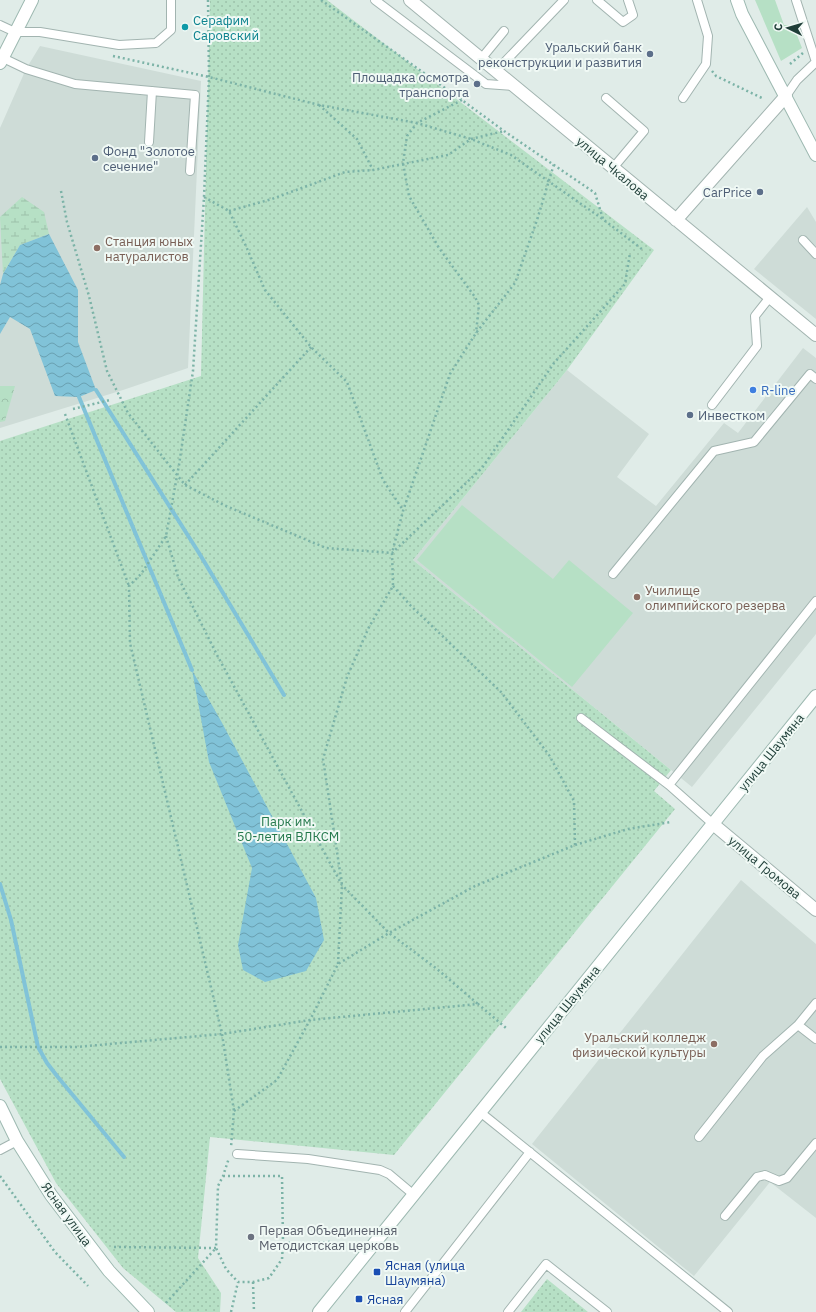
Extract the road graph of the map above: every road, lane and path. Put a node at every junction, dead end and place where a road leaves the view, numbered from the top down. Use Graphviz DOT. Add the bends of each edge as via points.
graph roads {
  1 [pos="32,0"];
  2 [pos="171,0"];
  3 [pos="208,0"];
  4 [pos="321,0"];
  5 [pos="410,0"];
  6 [pos="564,0"];
  7 [pos="597,0"];
  8 [pos="628,0"];
  9 [pos="697,0"];
  10 [pos="737,0"];
  11 [pos="796,0"];
  12 [pos="381,2"];
  13 [pos="0,25"];
  14 [pos="504,31"];
  15 [pos="15,32"];
  16 [pos="108,55"];
  17 [pos="815,57"];
  18 [pos="481,59"];
  19 [pos="1,60"];
  20 [pos="706,64"];
  21 [pos="496,71"];
  22 [pos="209,77"];
  23 [pos="514,86"];
  24 [pos="152,91"];
  25 [pos="786,96"];
  26 [pos="606,98"];
  27 [pos="682,98"];
  28 [pos="764,99"];
  29 [pos="462,100"];
  30 [pos="319,105"];
  31 [pos="417,123"];
  32 [pos="504,131"];
  33 [pos="472,139"];
  34 [pos="149,142"];
  35 [pos="816,155"];
  36 [pos="403,164"];
  37 [pos="554,164"];
  38 [pos="613,168"];
  39 [pos="373,170"];
  40 [pos="190,172"];
  41 [pos="548,181"];
  42 [pos="61,191"];
  43 [pos="204,197"];
  44 [pos="229,211"];
  45 [pos="604,220"];
  46 [pos="676,220"];
  47 [pos="803,240"];
  48 [pos="642,250"];
  49 [pos="630,253"];
  50 [pos="816,254"];
  51 [pos="770,297"];
  52 [pos="476,333"];
  53 [pos="816,335"];
  54 [pos="311,347"];
  55 [pos="816,379"];
  56 [pos="110,400"];
  57 [pos="712,405"];
  58 [pos="73,409"];
  59 [pos="65,414"];
  60 [pos="177,475"];
  61 [pos="186,485"];
  62 [pos="403,511"];
  63 [pos="166,536"];
  64 [pos="392,553"];
  65 [pos="613,574"];
  66 [pos="129,586"];
  67 [pos="393,586"];
  68 [pos="816,601"];
  69 [pos="816,697"];
  70 [pos="581,718"];
  71 [pos="669,785"];
  72 [pos="671,822"];
  73 [pos="714,824"];
  74 [pos="575,845"];
  75 [pos="342,885"];
  76 [pos="816,910"];
  77 [pos="388,933"];
  78 [pos="338,964"];
  79 [pos="816,1003"];
  80 [pos="478,1004"];
  81 [pos="310,1020"];
  82 [pos="798,1024"];
  83 [pos="506,1028"];
  84 [pos="222,1034"];
  85 [pos="816,1039"];
  86 [pos="0,1047"];
  87 [pos="0,1106"];
  88 [pos="234,1111"];
  89 [pos="480,1112"];
  90 [pos="699,1137"];
  91 [pos="17,1141"];
  92 [pos="816,1143"];
  93 [pos="0,1150"];
  94 [pos="530,1152"];
  95 [pos="237,1154"];
  96 [pos="0,1176"];
  97 [pos="223,1176"];
  98 [pos="414,1195"];
  99 [pos="725,1216"];
  100 [pos="332,1242"];
  101 [pos="283,1244"];
  102 [pos="114,1247"];
  103 [pos="216,1248"];
  104 [pos="238,1282"];
  105 [pos="253,1282"];
  106 [pos="88,1286"];
  107 [pos="166,1303"];
  108 [pos="148,1312"];
  109 [pos="231,1312"];
  110 [pos="254,1312"];
  111 [pos="319,1312"];
  112 [pos="405,1312"];
  113 [pos="508,1312"];
  114 [pos="607,1312"];
  115 [pos="728,1312"];
  1 -- 15 [label="street"];
  2 -- 15 [label="lane" via="171,30 156,43 119,45 40,32"];
  3 -- 22 [label="path"];
  4 -- 29 [label="path"];
  5 -- 18 [label="street, улица Чкалова"];
  6 -- 21 [label="lane"];
  7 -- 8 [label="lane" via="623,22 633,15"];
  9 -- 20 [label="lane" via="708,36"];
  10 -- 25 [label="street"];
  11 -- 17 [label="lane"];
  12 -- 23 [label="lane" via="486,84"];
  13 -- 15 [label="lane"];
  14 -- 18 [label="lane"];
  15 -- 19 [label="street"];
  16 -- 22 [label="path"];
  17 -- 25 [label="lane"];
  18 -- 21 [label="street, улица Чкалова"];
  19 -- 24 [label="lane" via="75,84"];
  20 -- 27 [label="lane"];
  20 -- 28 [label="path" via="716,76"];
  21 -- 23 [label="street, улица Чкалова"];
  22 -- 30 [label="path"];
  22 -- 43 [label="path"];
  23 -- 38 [label="street, улица Чкалова"];
  24 -- 34 [label="lane"];
  24 -- 40 [label="lane" via="195,95"];
  25 -- 35 [label="street"];
  25 -- 46 [label="street"];
  26 -- 38 [label="lane" via="644,131"];
  29 -- 31 [label="path"];
  29 -- 32 [label="path"];
  30 -- 31 [label="path"];
  30 -- 39 [label="path" via="357,139"];
  31 -- 33 [label="path"];
  31 -- 36 [label="path" via="407,136"];
  32 -- 33 [label="path"];
  32 -- 37 [label="path"];
  33 -- 36 [label="path" via="448,155"];
  33 -- 41 [label="path" via="511,155"];
  36 -- 39 [label="path"];
  36 -- 52 [label="path" via="409,196 439,248 479,306"];
  37 -- 41 [label="path"];
  37 -- 45 [label="path" via="595,193"];
  38 -- 46 [label="street, улица Чкалова"];
  39 -- 44 [label="path" via="345,172 272,199"];
  41 -- 45 [label="path"];
  41 -- 52 [label="path" via="515,283"];
  42 -- 60 [label="path" via="66,222 89,296 107,371 128,413"];
  43 -- 44 [label="path"];
  43 -- 60 [label="path" via="193,371"];
  44 -- 54 [label="path" via="265,290"];
  45 -- 48 [label="path"];
  46 -- 51 [label="street, улица Чкалова"];
  47 -- 50 [label="lane"];
  49 -- 64 [label="path" via="625,284 554,363 482,468"];
  51 -- 53 [label="street, улица Чкалова"];
  51 -- 57 [label="lane" via="756,316 757,346"];
  52 -- 62 [label="path" via="450,374"];
  54 -- 61 [label="path"];
  54 -- 62 [label="path" via="347,382 383,480"];
  55 -- 65 [label="lane" via="810,374 754,442 714,451"];
  56 -- 58 [label="path"];
  59 -- 66 [label="path"];
  60 -- 61 [label="path"];
  60 -- 63 [label="path"];
  61 -- 64 [label="path" via="226,506 326,548"];
  62 -- 64 [label="path"];
  63 -- 66 [label="path" via="142,574"];
  63 -- 75 [label="path" via="178,577"];
  64 -- 67 [label="path"];
  66 -- 84 [label="path" via="130,643"];
  67 -- 74 [label="path" via="501,692 549,755 574,800"];
  67 -- 75 [label="path" via="369,627 347,677 324,759"];
  68 -- 71 [label="lane"];
  69 -- 73 [label="street, улица Шаумяна"];
  70 -- 71 [label="lane"];
  71 -- 73 [label="lane"];
  72 -- 74 [label="path" via="628,828"];
  73 -- 76 [label="street, улица Громова"];
  73 -- 89 [label="street, улица Шаумяна"];
  74 -- 77 [label="path" via="475,886"];
  75 -- 77 [label="path"];
  75 -- 78 [label="path"];
  77 -- 78 [label="path"];
  77 -- 80 [label="path" via="437,969"];
  78 -- 81 [label="path"];
  79 -- 82 [label="lane"];
  80 -- 81 [label="path"];
  80 -- 83 [label="path"];
  81 -- 84 [label="path"];
  81 -- 88 [label="path" via="277,1080"];
  82 -- 85 [label="lane"];
  82 -- 90 [label="lane" via="763,1056"];
  84 -- 86 [label="path" via="76,1047"];
  84 -- 88 [label="path"];
  87 -- 91 [label="street, Ясная улица"];
  88 -- 97 [label="path" via="230,1153"];
  89 -- 94 [label="lane"];
  89 -- 98 [label="street, улица Шаумяна"];
  91 -- 93 [label="lane"];
  91 -- 108 [label="street, Ясная улица" via="51,1195 109,1271"];
  92 -- 99 [label="lane" via="787,1178 779,1181 765,1175 757,1176"];
  94 -- 112 [label="lane"];
  94 -- 115 [label="lane" via="702,1288"];
  95 -- 98 [label="lane" via="308,1159 380,1170 389,1174"];
  96 -- 106 [label="path" via="55,1252"];
  97 -- 101 [label="path" via="282,1176"];
  97 -- 103 [label="path" via="218,1186"];
  98 -- 111 [label="street, улица Шаумяна"];
  100 -- 101 [label="path"];
  101 -- 105 [label="path" via="282,1259 269,1278"];
  102 -- 103 [label="path"];
  103 -- 104 [label="path" via="226,1269"];
  103 -- 107 [label="path"];
  104 -- 105 [label="path"];
  104 -- 109 [label="path"];
  105 -- 110 [label="path"];
  113 -- 114 [label="lane" via="546,1264"];
}
